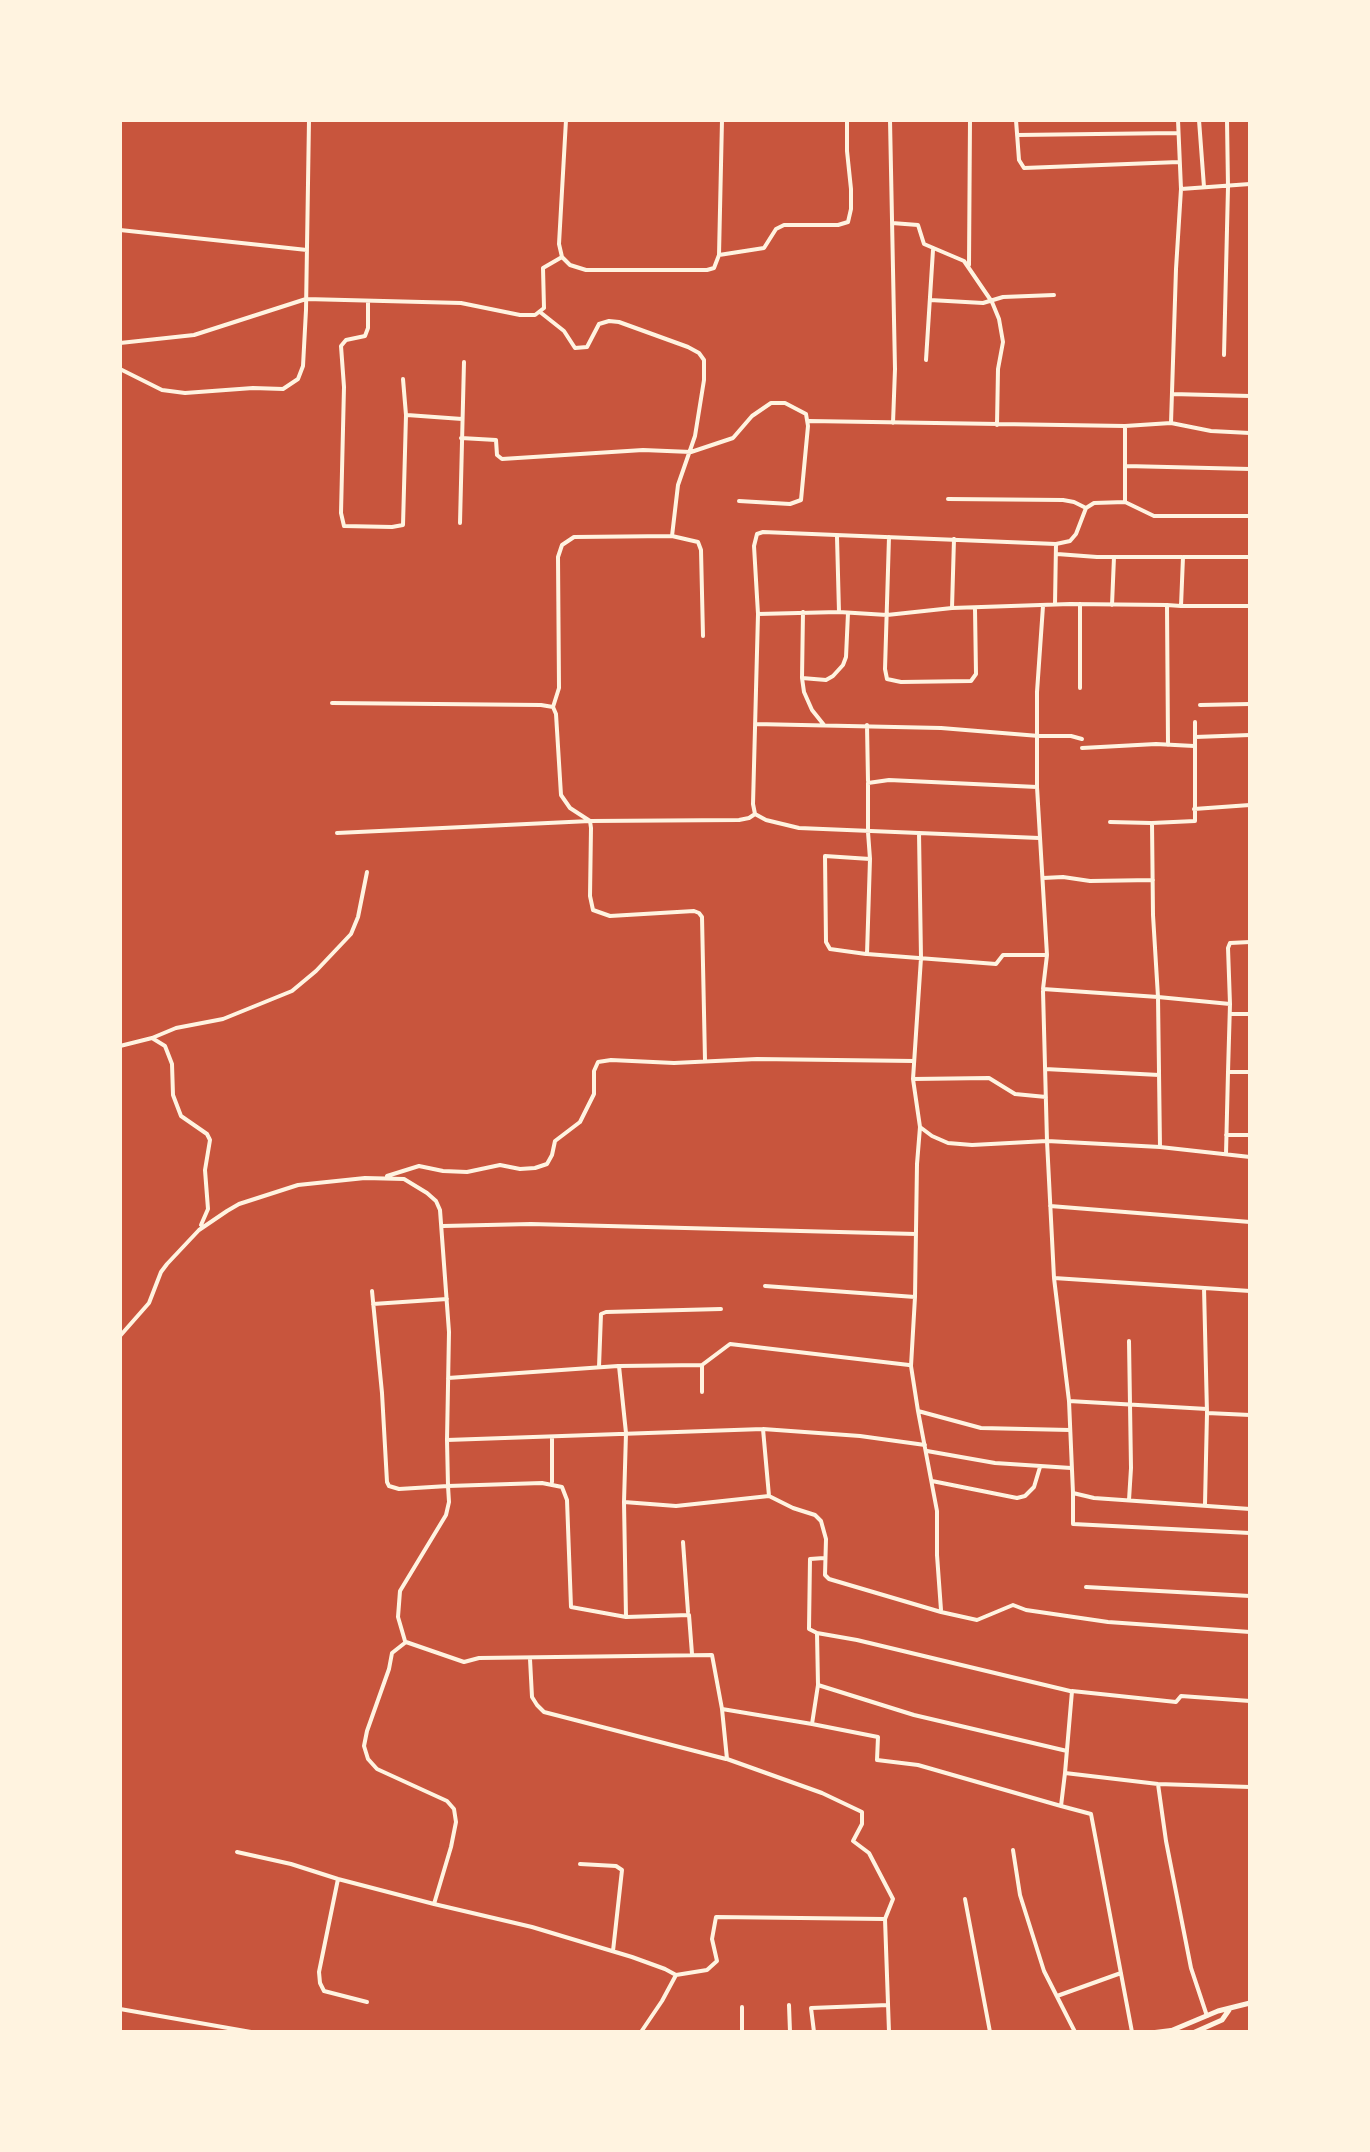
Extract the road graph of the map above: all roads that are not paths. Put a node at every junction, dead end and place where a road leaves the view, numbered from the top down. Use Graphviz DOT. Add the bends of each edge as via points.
graph roads {
  1 [pos="310,120"];
  2 [pos="566,120"];
  3 [pos="722,120"];
  4 [pos="848,120"];
  5 [pos="890,120"];
  6 [pos="970,120"];
  7 [pos="1016,120"];
  8 [pos="1178,120"];
  9 [pos="1198,120"];
  10 [pos="1227,120"];
  11 [pos="1250,120"];
  12 [pos="1250,128"];
  13 [pos="1179,132"];
  14 [pos="1017,135"];
  15 [pos="1179,162"];
  16 [pos="1250,184"];
  17 [pos="1228,187"];
  18 [pos="1204,188"];
  19 [pos="1181,190"];
  20 [pos="892,223"];
  21 [pos="120,230"];
  22 [pos="933,248"];
  23 [pos="307,250"];
  24 [pos="719,256"];
  25 [pos="562,257"];
  26 [pos="969,267"];
  27 [pos="1054,296"];
  28 [pos="306,299"];
  29 [pos="930,300"];
  30 [pos="368,302"];
  31 [pos="992,302"];
  32 [pos="540,312"];
  33 [pos="120,342"];
  34 [pos="1224,355"];
  35 [pos="926,360"];
  36 [pos="464,362"];
  37 [pos="120,369"];
  38 [pos="404,380"];
  39 [pos="1172,394"];
  40 [pos="1250,396"];
  41 [pos="406,415"];
  42 [pos="462,418"];
  43 [pos="808,421"];
  44 [pos="893,423"];
  45 [pos="1171,423"];
  46 [pos="997,426"];
  47 [pos="1125,426"];
  48 [pos="1250,433"];
  49 [pos="461,438"];
  50 [pos="691,452"];
  51 [pos="1126,466"];
  52 [pos="1250,469"];
  53 [pos="948,499"];
  54 [pos="740,500"];
  55 [pos="1125,502"];
  56 [pos="1086,508"];
  57 [pos="1250,516"];
  58 [pos="460,523"];
  59 [pos="838,535"];
  60 [pos="672,536"];
  61 [pos="890,537"];
  62 [pos="954,539"];
  63 [pos="1056,544"];
  64 [pos="1057,554"];
  65 [pos="1114,557"];
  66 [pos="1183,557"];
  67 [pos="1250,557"];
  68 [pos="1055,604"];
  69 [pos="1080,604"];
  70 [pos="1043,605"];
  71 [pos="1112,605"];
  72 [pos="1167,606"];
  73 [pos="1181,606"];
  74 [pos="1250,606"];
  75 [pos="952,608"];
  76 [pos="975,608"];
  77 [pos="803,612"];
  78 [pos="838,612"];
  79 [pos="848,613"];
  80 [pos="758,614"];
  81 [pos="888,614"];
  82 [pos="703,636"];
  83 [pos="802,678"];
  84 [pos="1080,688"];
  85 [pos="332,703"];
  86 [pos="1250,704"];
  87 [pos="1200,705"];
  88 [pos="553,708"];
  89 [pos="1194,722"];
  90 [pos="755,724"];
  91 [pos="824,725"];
  92 [pos="867,726"];
  93 [pos="1250,735"];
  94 [pos="1039,736"];
  95 [pos="1194,737"];
  96 [pos="1082,739"];
  97 [pos="1168,745"];
  98 [pos="1194,746"];
  99 [pos="1082,748"];
  100 [pos="868,782"];
  101 [pos="1037,786"];
  102 [pos="1250,805"];
  103 [pos="1194,809"];
  104 [pos="755,814"];
  105 [pos="590,821"];
  106 [pos="1110,822"];
  107 [pos="1152,823"];
  108 [pos="868,832"];
  109 [pos="337,833"];
  110 [pos="919,834"];
  111 [pos="1039,838"];
  112 [pos="870,860"];
  113 [pos="367,872"];
  114 [pos="1042,878"];
  115 [pos="1153,880"];
  116 [pos="1250,942"];
  117 [pos="867,954"];
  118 [pos="1047,956"];
  119 [pos="921,958"];
  120 [pos="1044,989"];
  121 [pos="1158,997"];
  122 [pos="1230,1004"];
  123 [pos="1230,1014"];
  124 [pos="1250,1014"];
  125 [pos="152,1038"];
  126 [pos="120,1046"];
  127 [pos="705,1060"];
  128 [pos="914,1061"];
  129 [pos="1045,1069"];
  130 [pos="1228,1072"];
  131 [pos="1250,1072"];
  132 [pos="1159,1075"];
  133 [pos="914,1079"];
  134 [pos="1046,1097"];
  135 [pos="920,1126"];
  136 [pos="1226,1135"];
  137 [pos="1250,1135"];
  138 [pos="1046,1141"];
  139 [pos="1160,1147"];
  140 [pos="1226,1154"];
  141 [pos="1250,1157"];
  142 [pos="383,1178"];
  143 [pos="1050,1206"];
  144 [pos="1250,1222"];
  145 [pos="443,1226"];
  146 [pos="199,1230"];
  147 [pos="916,1234"];
  148 [pos="1054,1278"];
  149 [pos="765,1286"];
  150 [pos="1204,1288"];
  151 [pos="372,1291"];
  152 [pos="1250,1291"];
  153 [pos="915,1297"];
  154 [pos="447,1299"];
  155 [pos="373,1304"];
  156 [pos="720,1309"];
  157 [pos="120,1336"];
  158 [pos="1129,1341"];
  159 [pos="702,1365"];
  160 [pos="620,1366"];
  161 [pos="911,1366"];
  162 [pos="598,1368"];
  163 [pos="448,1378"];
  164 [pos="702,1392"];
  165 [pos="1069,1401"];
  166 [pos="1130,1405"];
  167 [pos="1206,1411"];
  168 [pos="918,1412"];
  169 [pos="1250,1415"];
  170 [pos="763,1429"];
  171 [pos="1070,1430"];
  172 [pos="626,1433"];
  173 [pos="552,1436"];
  174 [pos="447,1440"];
  175 [pos="926,1448"];
  176 [pos="1040,1467"];
  177 [pos="1072,1468"];
  178 [pos="932,1482"];
  179 [pos="552,1483"];
  180 [pos="448,1486"];
  181 [pos="1073,1488"];
  182 [pos="769,1496"];
  183 [pos="1129,1500"];
  184 [pos="624,1502"];
  185 [pos="1205,1506"];
  186 [pos="1250,1509"];
  187 [pos="1250,1533"];
  188 [pos="684,1542"];
  189 [pos="824,1558"];
  190 [pos="1086,1586"];
  191 [pos="1250,1596"];
  192 [pos="941,1612"];
  193 [pos="688,1614"];
  194 [pos="626,1616"];
  195 [pos="1250,1632"];
  196 [pos="816,1633"];
  197 [pos="406,1642"];
  198 [pos="692,1654"];
  199 [pos="530,1658"];
  200 [pos="818,1685"];
  201 [pos="1072,1691"];
  202 [pos="1250,1700"];
  203 [pos="722,1710"];
  204 [pos="812,1724"];
  205 [pos="1067,1752"];
  206 [pos="727,1759"];
  207 [pos="1065,1773"];
  208 [pos="1158,1784"];
  209 [pos="1250,1787"];
  210 [pos="1060,1806"];
  211 [pos="1013,1850"];
  212 [pos="237,1852"];
  213 [pos="580,1864"];
  214 [pos="338,1879"];
  215 [pos="965,1900"];
  216 [pos="434,1904"];
  217 [pos="885,1920"];
  218 [pos="613,1951"];
  219 [pos="1121,1973"];
  220 [pos="676,1975"];
  221 [pos="1057,1996"];
  222 [pos="367,2002"];
  223 [pos="1250,2003"];
  224 [pos="789,2005"];
  225 [pos="888,2005"];
  226 [pos="742,2007"];
  227 [pos="120,2009"];
  228 [pos="1229,2010"];
  229 [pos="1207,2016"];
  230 [pos="1176,2029"];
  231 [pos="251,2032"];
  232 [pos="640,2032"];
  233 [pos="742,2032"];
  234 [pos="790,2032"];
  235 [pos="814,2032"];
  236 [pos="890,2032"];
  237 [pos="990,2032"];
  238 [pos="1075,2032"];
  239 [pos="1132,2032"];
  240 [pos="1156,2032"];
  241 [pos="1168,2032"];
  242 [pos="1195,2032"];
  1 -- 23 [label="street"];
  2 -- 25 [label="street"];
  3 -- 24 [label="street"];
  4 -- 24 [label="street" via="848,222 780,226 764,248"];
  5 -- 20 [label="street"];
  6 -- 26 [label="street"];
  7 -- 14 [label="street"];
  8 -- 13 [label="street"];
  9 -- 18 [label="street"];
  10 -- 17 [label="street"];
  11 -- 12 [label="street"];
  13 -- 14 [label="street"];
  13 -- 15 [label="street"];
  14 -- 15 [label="street" via="1024,168"];
  15 -- 19 [label="street"];
  16 -- 17 [label="street"];
  17 -- 18 [label="street"];
  17 -- 34 [label="street"];
  18 -- 19 [label="street"];
  19 -- 39 [label="street"];
  20 -- 22 [label="street" via="918,225 922,241"];
  20 -- 44 [label="street"];
  21 -- 23 [label="street"];
  22 -- 26 [label="street"];
  22 -- 29 [label="street"];
  23 -- 28 [label="street"];
  24 -- 25 [label="street" via="707,270 586,270"];
  25 -- 32 [label="street" via="543,268"];
  26 -- 31 [label="street"];
  27 -- 31 [label="street"];
  28 -- 30 [label="street"];
  28 -- 33 [label="street" via="194,335"];
  28 -- 37 [label="street" via="303,366 284,390 172,392"];
  29 -- 31 [label="street"];
  29 -- 35 [label="street"];
  30 -- 32 [label="street"];
  30 -- 41 [label="street" via="365,336 341,346 344,526 403,525"];
  31 -- 46 [label="street" via="1004,342"];
  32 -- 50 [label="street" via="579,348 610,321 698,353 704,380"];
  36 -- 42 [label="street"];
  38 -- 41 [label="street"];
  39 -- 40 [label="street"];
  39 -- 45 [label="street"];
  41 -- 42 [label="street"];
  42 -- 49 [label="street"];
  43 -- 44 [label="street"];
  43 -- 50 [label="street" via="796,407 771,403 733,438"];
  43 -- 54 [label="street" via="801,500"];
  44 -- 46 [label="street"];
  45 -- 47 [label="street"];
  45 -- 48 [label="street"];
  46 -- 47 [label="street"];
  47 -- 51 [label="street"];
  49 -- 50 [label="street" via="496,440 502,458"];
  49 -- 58 [label="street"];
  50 -- 60 [label="street" via="678,485"];
  51 -- 52 [label="street"];
  51 -- 55 [label="street"];
  53 -- 56 [label="street" via="1063,500"];
  55 -- 56 [label="street"];
  55 -- 57 [label="street" via="1154,516"];
  56 -- 63 [label="street" via="1076,534"];
  59 -- 61 [label="street"];
  59 -- 78 [label="street"];
  59 -- 80 [label="street" via="757,534"];
  60 -- 82 [label="street" via="700,545"];
  60 -- 88 [label="street" via="585,536 562,545"];
  61 -- 62 [label="street"];
  61 -- 81 [label="street"];
  62 -- 63 [label="street"];
  62 -- 75 [label="street"];
  63 -- 64 [label="street"];
  64 -- 65 [label="street"];
  64 -- 68 [label="street"];
  65 -- 66 [label="street"];
  65 -- 71 [label="street"];
  66 -- 67 [label="street"];
  66 -- 73 [label="street"];
  68 -- 69 [label="street"];
  68 -- 70 [label="street"];
  69 -- 71 [label="street"];
  69 -- 84 [label="street"];
  70 -- 76 [label="street"];
  70 -- 94 [label="street"];
  71 -- 72 [label="street"];
  72 -- 73 [label="street"];
  72 -- 97 [label="street"];
  73 -- 74 [label="street"];
  75 -- 76 [label="street"];
  75 -- 81 [label="street"];
  76 -- 81 [label="street" via="976,674 966,682 888,678"];
  77 -- 78 [label="street"];
  77 -- 80 [label="street"];
  77 -- 83 [label="street"];
  78 -- 79 [label="street"];
  79 -- 81 [label="street"];
  79 -- 83 [label="street" via="843,665 826,680"];
  80 -- 90 [label="street"];
  83 -- 91 [label="street" via="806,699"];
  85 -- 88 [label="street"];
  86 -- 87 [label="street"];
  88 -- 105 [label="street" via="561,795"];
  89 -- 95 [label="street"];
  90 -- 91 [label="street"];
  90 -- 104 [label="street"];
  91 -- 92 [label="street"];
  92 -- 94 [label="street"];
  92 -- 100 [label="street"];
  93 -- 95 [label="street"];
  94 -- 96 [label="street"];
  94 -- 101 [label="street"];
  95 -- 98 [label="street"];
  97 -- 98 [label="street"];
  97 -- 99 [label="street"];
  98 -- 103 [label="street"];
  100 -- 101 [label="street"];
  100 -- 108 [label="street"];
  101 -- 111 [label="street"];
  102 -- 103 [label="street"];
  103 -- 107 [label="street" via="1194,821"];
  104 -- 105 [label="street" via="740,820"];
  104 -- 108 [label="street" via="799,828"];
  105 -- 109 [label="street"];
  105 -- 127 [label="street" via="593,910 610,916 694,911 702,917"];
  106 -- 107 [label="street"];
  107 -- 115 [label="street"];
  108 -- 110 [label="street"];
  108 -- 112 [label="street"];
  110 -- 111 [label="street"];
  110 -- 119 [label="street"];
  111 -- 114 [label="street"];
  112 -- 117 [label="street"];
  112 -- 117 [label="street" via="826,856 826,942 830,949"];
  113 -- 125 [label="street" via="351,934 292,991"];
  114 -- 115 [label="street"];
  114 -- 118 [label="street"];
  115 -- 121 [label="street"];
  116 -- 122 [label="street" via="1228,948"];
  117 -- 119 [label="street"];
  118 -- 119 [label="street" via="1003,956 996,964"];
  118 -- 120 [label="street"];
  119 -- 128 [label="street"];
  120 -- 121 [label="street"];
  120 -- 129 [label="street"];
  121 -- 122 [label="street"];
  121 -- 132 [label="street"];
  122 -- 123 [label="street"];
  123 -- 124 [label="street"];
  123 -- 130 [label="street"];
  125 -- 126 [label="street"];
  125 -- 146 [label="street" via="165,1046 172,1064 181,1116 210,1140 208,1209"];
  127 -- 128 [label="street"];
  127 -- 142 [label="street" via="598,1062 594,1094 580,1122 556,1141 546,1164 467,1172 420,1166"];
  128 -- 133 [label="street"];
  129 -- 132 [label="street"];
  129 -- 134 [label="street"];
  130 -- 131 [label="street"];
  130 -- 136 [label="street"];
  132 -- 139 [label="street"];
  133 -- 134 [label="street" via="989,1078 1015,1094"];
  133 -- 135 [label="street"];
  134 -- 138 [label="street"];
  135 -- 138 [label="street" via="948,1143"];
  135 -- 147 [label="street"];
  136 -- 137 [label="street"];
  136 -- 140 [label="street"];
  138 -- 139 [label="street"];
  138 -- 143 [label="street"];
  139 -- 140 [label="street"];
  140 -- 141 [label="street"];
  142 -- 145 [label="street" via="404,1178 428,1193"];
  142 -- 146 [label="street" via="298,1184 238,1204"];
  143 -- 144 [label="street"];
  143 -- 148 [label="street"];
  145 -- 147 [label="street"];
  145 -- 154 [label="street"];
  146 -- 157 [label="street" via="161,1272 150,1302"];
  147 -- 153 [label="street"];
  148 -- 150 [label="street"];
  148 -- 165 [label="street"];
  149 -- 153 [label="street"];
  150 -- 152 [label="street"];
  150 -- 167 [label="street"];
  151 -- 155 [label="street"];
  153 -- 161 [label="street"];
  154 -- 155 [label="street"];
  154 -- 163 [label="street"];
  155 -- 180 [label="street" via="389,1486"];
  156 -- 162 [label="street" via="606,1312"];
  158 -- 166 [label="street"];
  159 -- 160 [label="street"];
  159 -- 161 [label="street" via="730,1344"];
  159 -- 164 [label="street"];
  160 -- 162 [label="street"];
  160 -- 172 [label="street"];
  161 -- 168 [label="street"];
  162 -- 163 [label="street"];
  163 -- 174 [label="street"];
  165 -- 166 [label="street"];
  165 -- 171 [label="street"];
  166 -- 167 [label="street"];
  166 -- 183 [label="street"];
  167 -- 169 [label="street"];
  167 -- 185 [label="street"];
  168 -- 171 [label="street" via="982,1428"];
  168 -- 175 [label="street"];
  170 -- 172 [label="street"];
  170 -- 175 [label="street"];
  170 -- 182 [label="street"];
  171 -- 177 [label="street"];
  172 -- 173 [label="street"];
  172 -- 184 [label="street"];
  173 -- 174 [label="street"];
  173 -- 179 [label="street"];
  174 -- 180 [label="street"];
  175 -- 176 [label="street"];
  175 -- 178 [label="street"];
  176 -- 177 [label="street"];
  176 -- 178 [label="street" via="1030,1492 1017,1498"];
  177 -- 181 [label="street"];
  178 -- 192 [label="street"];
  179 -- 180 [label="street"];
  179 -- 194 [label="street" via="567,1500 571,1607"];
  180 -- 197 [label="street" via="446,1515 400,1592"];
  181 -- 183 [label="street" via="1094,1498"];
  181 -- 187 [label="street" via="1073,1524"];
  182 -- 184 [label="street" via="676,1506"];
  182 -- 189 [label="street" via="815,1514 826,1539"];
  183 -- 185 [label="street"];
  184 -- 194 [label="street"];
  185 -- 186 [label="street"];
  188 -- 193 [label="street"];
  189 -- 192 [label="street" via="825,1574 834,1582"];
  189 -- 196 [label="street" via="810,1560 809,1629"];
  190 -- 191 [label="street"];
  192 -- 195 [label="street" via="977,1620 1013,1605 1108,1622"];
  193 -- 194 [label="street"];
  193 -- 198 [label="street"];
  196 -- 200 [label="street"];
  196 -- 201 [label="street"];
  197 -- 199 [label="street" via="464,1662"];
  197 -- 216 [label="street" via="392,1653 364,1746 377,1769 454,1810"];
  198 -- 199 [label="street"];
  198 -- 203 [label="street" via="712,1655"];
  199 -- 206 [label="street" via="532,1696 544,1712"];
  200 -- 204 [label="street"];
  200 -- 205 [label="street"];
  201 -- 202 [label="street" via="1176,1702 1181,1696"];
  201 -- 205 [label="street"];
  203 -- 204 [label="street"];
  203 -- 206 [label="street"];
  204 -- 210 [label="street" via="878,1737 877,1760 918,1765"];
  205 -- 207 [label="street"];
  206 -- 217 [label="street" via="862,1812 853,1841 869,1852 893,1900"];
  207 -- 208 [label="street"];
  207 -- 210 [label="street"];
  208 -- 209 [label="street"];
  208 -- 229 [label="street" via="1191,1968"];
  210 -- 219 [label="street" via="1091,1814"];
  211 -- 221 [label="street" via="1020,1896"];
  212 -- 214 [label="street"];
  213 -- 218 [label="street" via="622,1870"];
  214 -- 216 [label="street"];
  214 -- 222 [label="street" via="320,1984 324,1991"];
  215 -- 237 [label="street"];
  216 -- 218 [label="street"];
  217 -- 220 [label="street" via="716,1916 717,1961 707,1970"];
  217 -- 225 [label="street"];
  218 -- 220 [label="street"];
  219 -- 221 [label="street"];
  219 -- 239 [label="street"];
  220 -- 232 [label="street"];
  221 -- 238 [label="street"];
  223 -- 228 [label="street"];
  224 -- 234 [label="street"];
  225 -- 235 [label="street" via="811,2008"];
  225 -- 236 [label="street"];
  226 -- 233 [label="street"];
  227 -- 231 [label="street"];
  228 -- 229 [label="street"];
  228 -- 242 [label="street"];
  229 -- 230 [label="street"];
  230 -- 240 [label="street"];
  230 -- 241 [label="street"];
}
